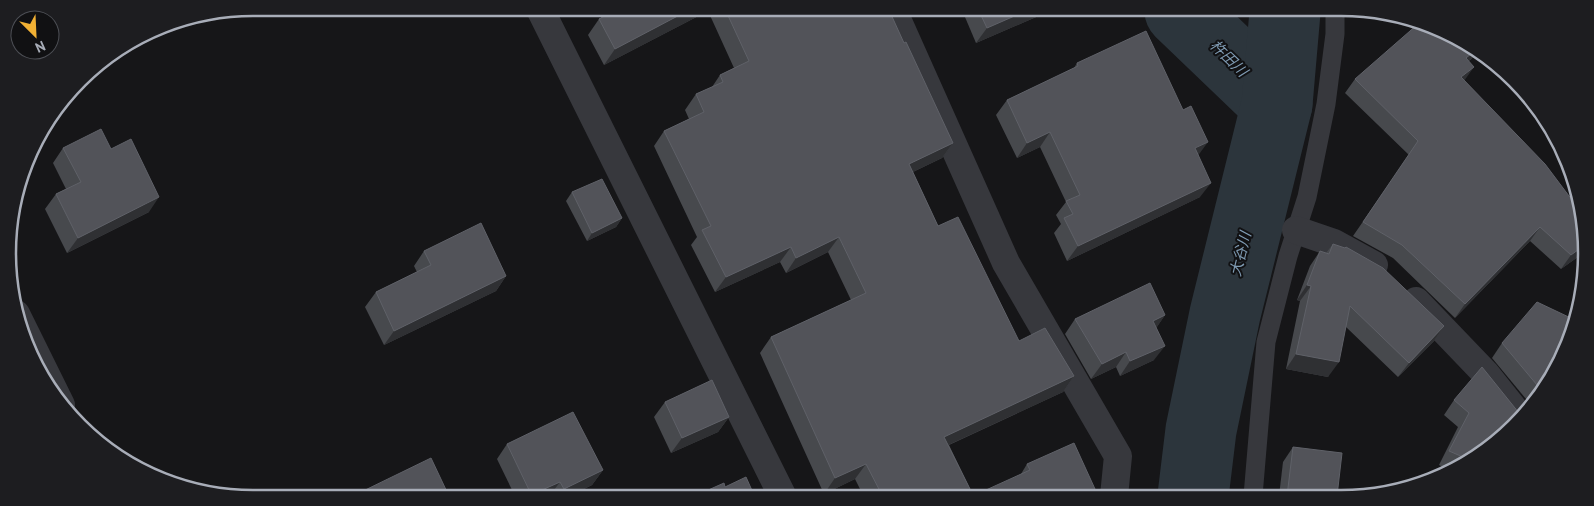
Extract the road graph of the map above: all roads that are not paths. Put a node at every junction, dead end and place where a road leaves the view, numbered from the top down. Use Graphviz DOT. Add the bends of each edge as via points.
graph roads {
  1 [pos="543,16"];
  2 [pos="896,16"];
  3 [pos="1335,16"];
  4 [pos="1296,230"];
  5 [pos="1516,412"];
  6 [pos="780,490"];
  7 [pos="1115,490"];
  8 [pos="1254,490"];
  1 -- 6 [label="street"];
  2 -- 7 [label="street" via="1006,263 1118,456"];
  3 -- 4 [label="lane" via="1326,104"];
  4 -- 5 [label="street" via="1334,242 1382,270 1437,322"];
  4 -- 8 [label="lane" via="1266,342"];
}
